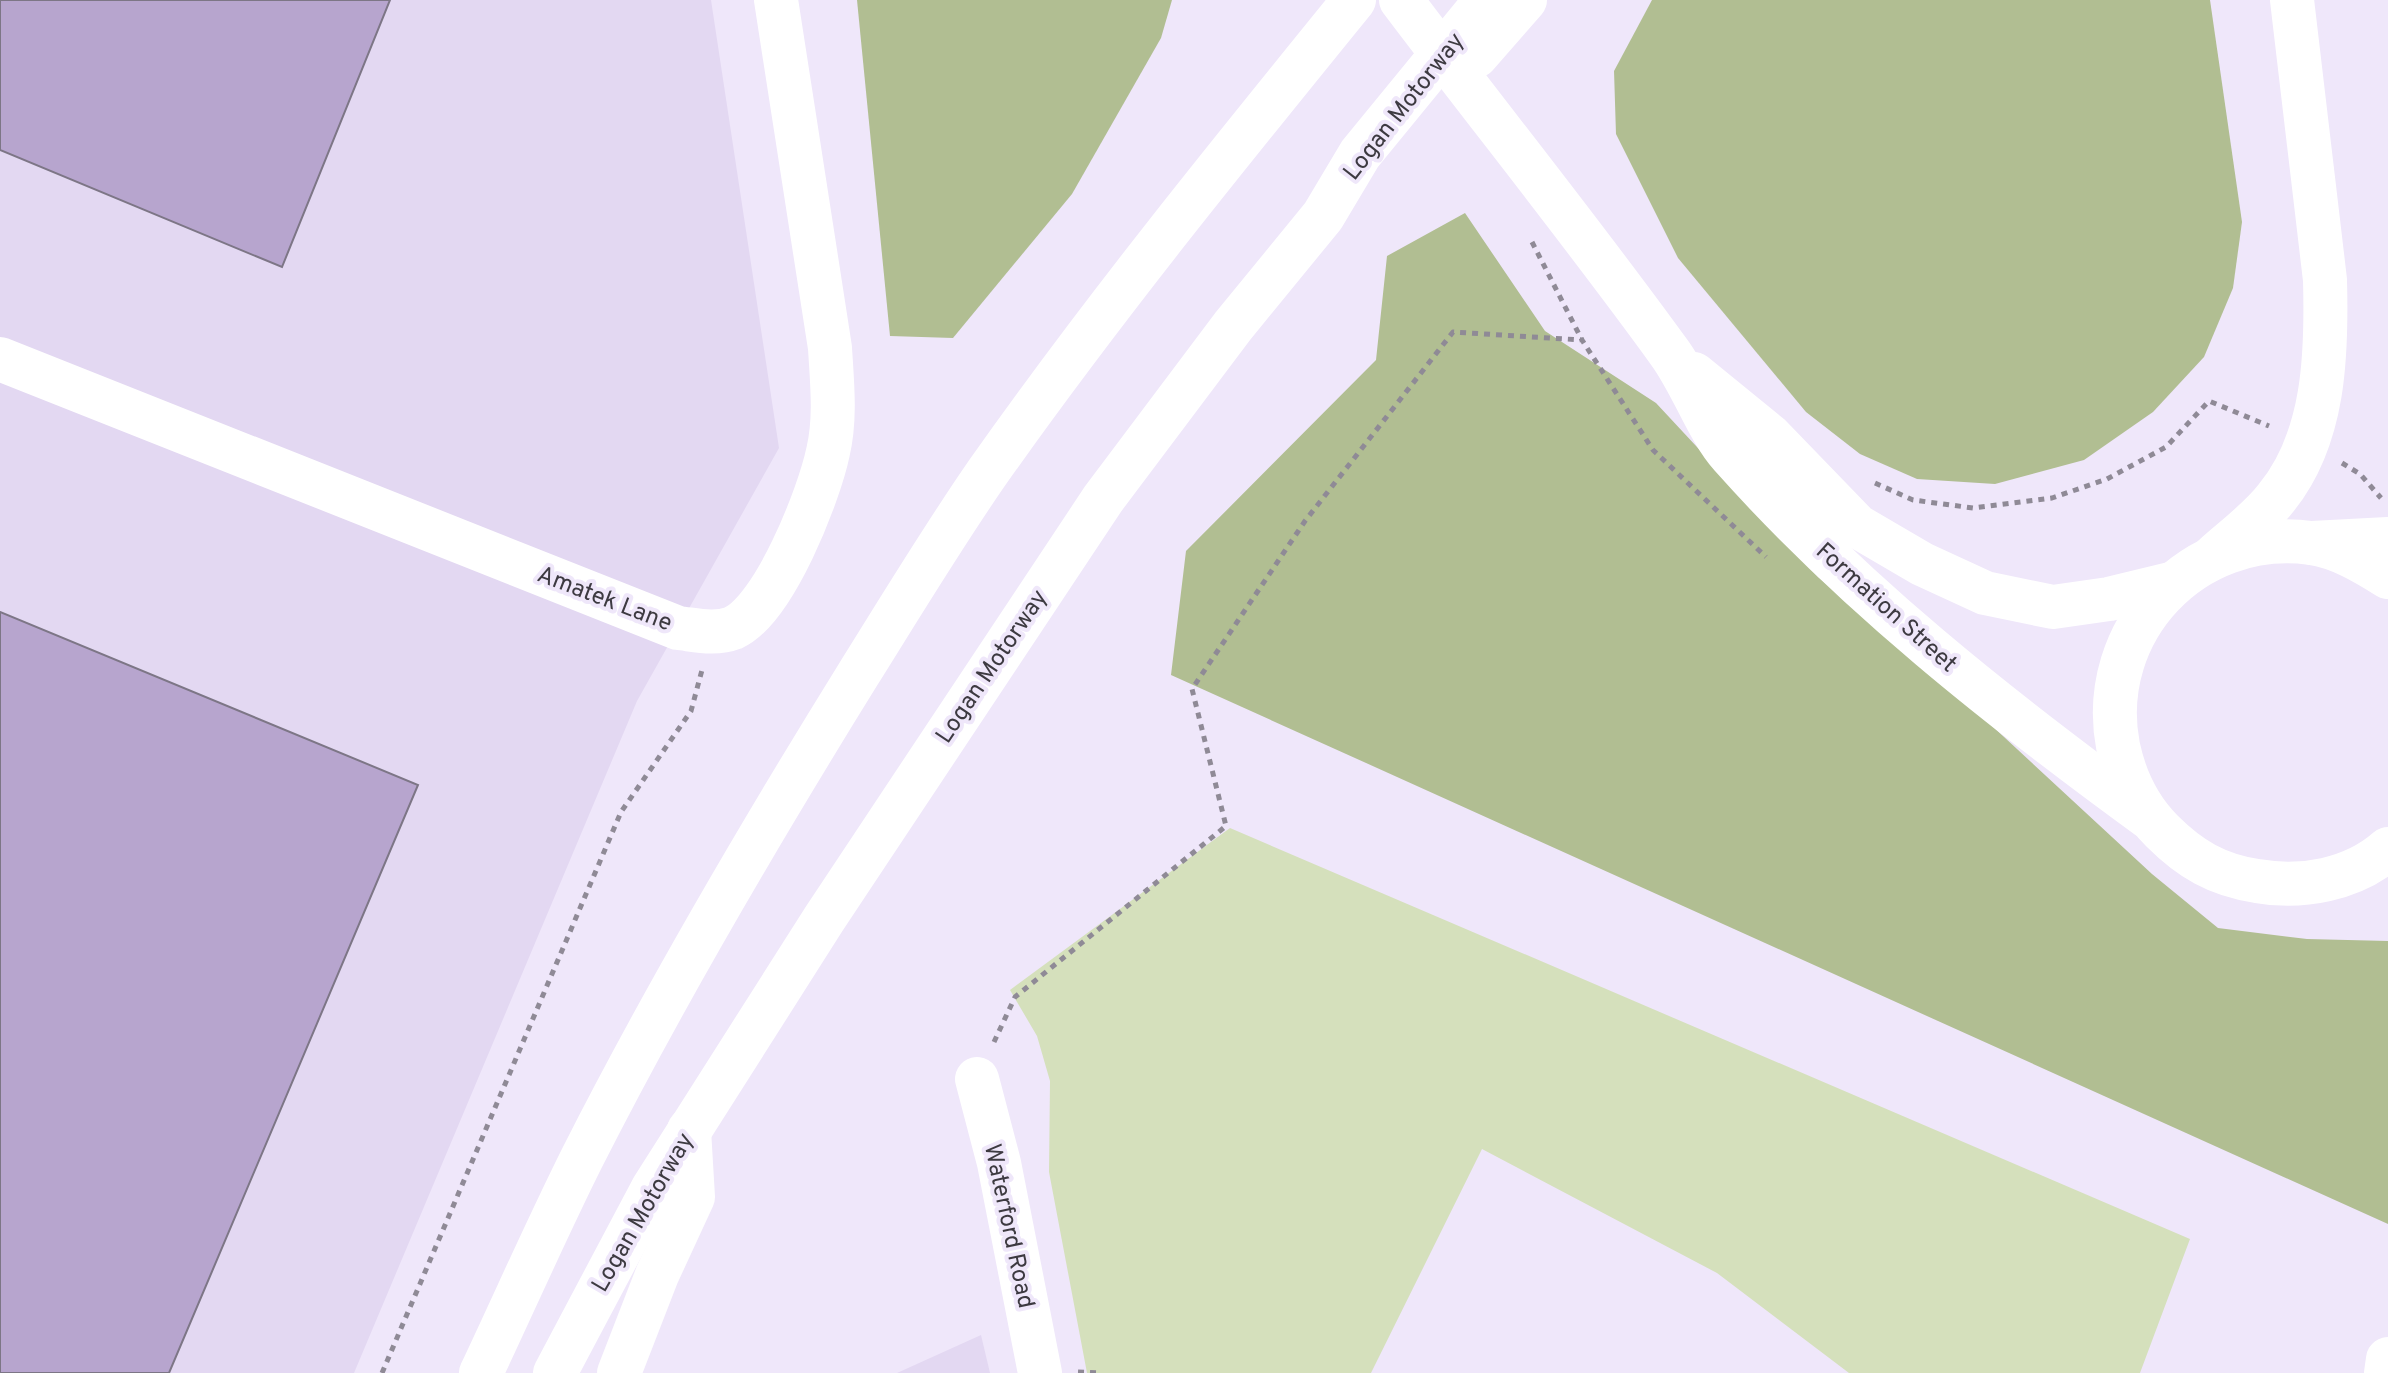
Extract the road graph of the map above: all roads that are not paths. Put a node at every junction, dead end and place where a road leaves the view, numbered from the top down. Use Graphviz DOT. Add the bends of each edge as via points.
graph roads {
  1 [pos="776,0"];
  2 [pos="1354,0"];
  3 [pos="1401,0"];
  4 [pos="1486,0"];
  5 [pos="1525,0"];
  6 [pos="2292,0"];
  7 [pos="1323,216"];
  8 [pos="0,359"];
  9 [pos="1825,524"];
  10 [pos="2388,539"];
  11 [pos="2312,543"];
  12 [pos="2213,557"];
  13 [pos="2388,577"];
  14 [pos="2171,584"];
  15 [pos="2148,817"];
  16 [pos="2388,849"];
  17 [pos="2334,878"];
  18 [pos="2388,887"];
  19 [pos="977,1079"];
  20 [pos="689,1130"];
  21 [pos="2388,1359"];
  22 [pos="481,1373"];
  23 [pos="555,1373"];
  24 [pos="619,1373"];
  25 [pos="1040,1373"];
  26 [pos="2386,1373"];
  1 -- 8 [label="main road, Amatek Lane" via="830,348 833,400 828,452 806,519 773,586 751,616 733,628 678,628"];
  2 -- 22 [label="main road" via="1062,370 985,476 893,619 659,1014 582,1158"];
  3 -- 9 [label="main road, Formation Street" via="1672,355 1728,453"];
  4 -- 7 [label="main road, Logan Motorway" via="1360,154"];
  5 -- 7 [label="main road" via="1359,189"];
  6 -- 12 [label="main road" via="2325,280 2318,406 2291,477 2275,500"];
  7 -- 20 [label="main road, Logan Motorway" via="1103,499"];
  9 -- 14 [label="main road, Formation Street" via="1857,526 1985,593 2053,607"];
  9 -- 15 [label="main road, Formation Street" via="1902,623 2038,737"];
  10 -- 11 [label="main road"];
  11 -- 12 [label="main road" via="2262,542"];
  11 -- 13 [label="main road" via="2356,557"];
  12 -- 14 [label="main road"];
  14 -- 15 [label="main road" via="2138,624 2118,671 2114,722 2123,772"];
  15 -- 17 [label="main road" via="2185,854 2231,877 2283,886"];
  16 -- 17 [label="main road"];
  17 -- 18 [label="main road"];
  19 -- 25 [label="main road, Waterford Road"];
  20 -- 23 [label="main road, Logan Motorway"];
  20 -- 24 [label="main road" via="693,1197"];
  21 -- 26 [label="main road"];
}
